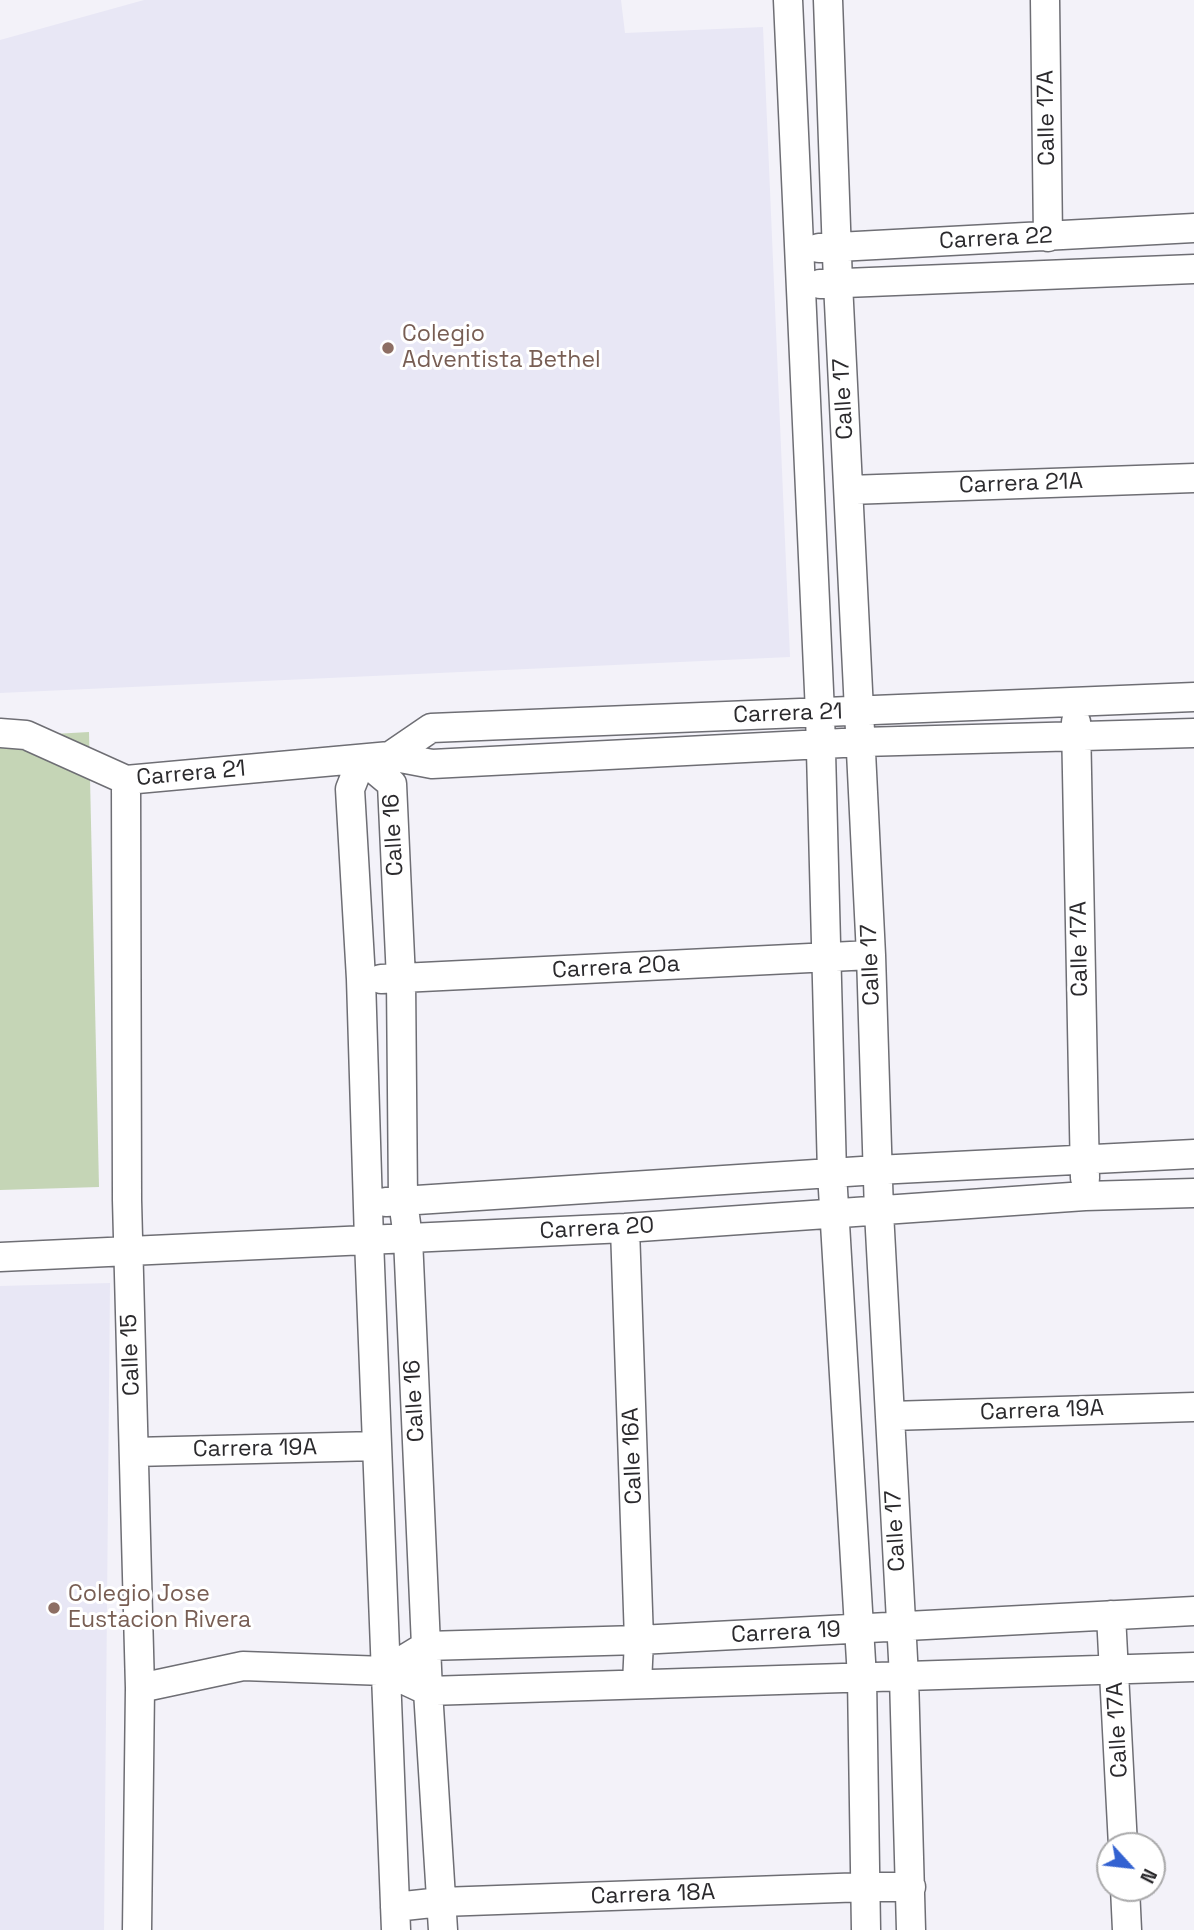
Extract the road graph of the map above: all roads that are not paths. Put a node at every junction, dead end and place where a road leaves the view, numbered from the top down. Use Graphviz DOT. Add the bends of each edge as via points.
graph roads {
  1 [pos="788,0"];
  2 [pos="828,0"];
  3 [pos="1045,0"];
  4 [pos="1194,228"];
  5 [pos="1048,237"];
  6 [pos="797,248"];
  7 [pos="838,248"];
  8 [pos="1194,269"];
  9 [pos="838,284"];
  10 [pos="799,285"];
  11 [pos="1194,478"];
  12 [pos="849,490"];
  13 [pos="1194,697"];
  14 [pos="1075,701"];
  15 [pos="858,712"];
  16 [pos="820,713"];
  17 [pos="0,733"];
  18 [pos="1194,733"];
  19 [pos="1076,738"];
  20 [pos="862,742"];
  21 [pos="821,745"];
  22 [pos="390,756"];
  23 [pos="362,759"];
  24 [pos="127,780"];
  25 [pos="871,956"];
  26 [pos="827,957"];
  27 [pos="361,979"];
  28 [pos="401,979"];
  29 [pos="1194,1154"];
  30 [pos="1084,1159"];
  31 [pos="877,1170"];
  32 [pos="832,1173"];
  33 [pos="1194,1193"];
  34 [pos="1085,1196"];
  35 [pos="403,1201"];
  36 [pos="368,1203"];
  37 [pos="879,1212"];
  38 [pos="835,1215"];
  39 [pos="625,1228"];
  40 [pos="408,1238"];
  41 [pos="369,1240"];
  42 [pos="128,1251"];
  43 [pos="0,1256"];
  44 [pos="1194,1407"];
  45 [pos="890,1416"];
  46 [pos="377,1446"];
  47 [pos="134,1452"];
  48 [pos="1194,1611"];
  49 [pos="1111,1615"];
  50 [pos="900,1627"];
  51 [pos="859,1629"];
  52 [pos="639,1640"];
  53 [pos="426,1646"];
  54 [pos="1194,1667"];
  55 [pos="1115,1669"];
  56 [pos="385,1671"];
  57 [pos="904,1677"];
  58 [pos="862,1678"];
  59 [pos="637,1684"];
  60 [pos="141,1688"];
  61 [pos="428,1691"];
  62 [pos="1122,1832"];
  63 [pos="866,1887"];
  64 [pos="911,1887"];
  65 [pos="1126,1902"];
  66 [pos="442,1916"];
  67 [pos="396,1919"];
  68 [pos="137,1930"];
  69 [pos="866,1930"];
  70 [pos="911,1930"];
  71 [pos="1127,1930"];
  1 -- 6 [label="street, Calle 17"];
  2 -- 7 [label="street, Calle 17"];
  3 -- 5 [label="street, Calle 17A"];
  4 -- 5 [label="street, Carrera 22"];
  5 -- 7 [label="street, Carrera 22"];
  6 -- 7 [label="street, Carrera 22"];
  6 -- 10 [label="street, Calle 17"];
  7 -- 9 [label="street, Calle 17"];
  8 -- 9 [label="street, Carrera 22"];
  9 -- 10 [label="street, Carrera 22"];
  9 -- 12 [label="street, Calle 17"];
  10 -- 16 [label="street, Calle 17"];
  11 -- 12 [label="street, Carrera 21A"];
  12 -- 15 [label="street, Calle 17"];
  13 -- 14 [label="street, Carrera 21"];
  14 -- 15 [label="street, Carrera 21"];
  14 -- 19 [label="street, Calle 17A"];
  15 -- 16 [label="street, Carrera 21"];
  15 -- 20 [label="street, Calle 17"];
  16 -- 21 [label="street, Calle 17"];
  16 -- 22 [label="street, Carrera 21" via="432,728"];
  17 -- 24 [label="street, Carrera 21" via="26,735"];
  18 -- 19 [label="street, Carrera 21"];
  19 -- 20 [label="street, Carrera 21"];
  19 -- 30 [label="street, Calle 17A"];
  20 -- 21 [label="street, Carrera 21"];
  20 -- 25 [label="street, Calle 17"];
  21 -- 22 [label="street, Carrera 21" via="432,764"];
  21 -- 26 [label="street, Calle 17"];
  22 -- 23 [label="street, Carrera 21"];
  23 -- 24 [label="street, Carrera 21"];
  23 -- 27 [label="street, Calle 16" via="350,789"];
  23 -- 28 [label="street, Calle 16" via="392,784"];
  24 -- 42 [label="street, Calle 15"];
  25 -- 26 [label="street, Carrera 20a"];
  25 -- 31 [label="street, Calle 17"];
  26 -- 28 [label="street, Carrera 20a"];
  26 -- 32 [label="street, Calle 17"];
  27 -- 28 [label="street, Carrera 20a"];
  27 -- 36 [label="street, Calle 16"];
  28 -- 35 [label="street, Calle 16"];
  29 -- 30 [label="street, Carrera 20"];
  30 -- 31 [label="street, Carrera 20"];
  30 -- 34 [label="street, Calle 17A"];
  31 -- 32 [label="street, Carrera 20"];
  31 -- 37 [label="street, Calle 17"];
  32 -- 35 [label="street, Carrera 20"];
  32 -- 38 [label="street, Calle 17"];
  33 -- 34 [label="street, Carrera 20"];
  34 -- 37 [label="street, Carrera 20"];
  35 -- 36 [label="street, Carrera 20"];
  35 -- 40 [label="street, Calle 16"];
  36 -- 41 [label="street, Calle 16"];
  37 -- 38 [label="street, Carrera 20"];
  37 -- 45 [label="street, Calle 17"];
  38 -- 39 [label="street, Carrera 20"];
  38 -- 51 [label="street, Calle 17"];
  39 -- 40 [label="street, Carrera 20"];
  39 -- 52 [label="street, Calle 16A"];
  40 -- 41 [label="street, Carrera 20"];
  40 -- 53 [label="street, Calle 16"];
  41 -- 42 [label="street, Carrera 20"];
  41 -- 46 [label="street, Calle 16"];
  42 -- 43 [label="street, Carrera 20"];
  42 -- 47 [label="street, Calle 15"];
  44 -- 45 [label="street, Carrera 19A"];
  45 -- 50 [label="street, Calle 17"];
  46 -- 47 [label="street, Carrera 19A"];
  46 -- 56 [label="street, Calle 16"];
  47 -- 60 [label="street, Calle 15"];
  48 -- 49 [label="street, Carrera 19"];
  49 -- 50 [label="street, Carrera 19"];
  49 -- 55 [label="street, Calle 17A"];
  50 -- 51 [label="street, Carrera 19"];
  50 -- 57 [label="street, Calle 17"];
  51 -- 52 [label="street, Carrera 19"];
  51 -- 58 [label="street, Calle 17"];
  52 -- 53 [label="street, Carrera 19"];
  52 -- 59 [label="street, Calle 16A"];
  53 -- 56 [label="street, Carrera 19"];
  53 -- 61 [label="street, Calle 16"];
  54 -- 55 [label="street, Carrera 19"];
  55 -- 57 [label="street, Carrera 19"];
  55 -- 62 [label="street, Calle 17A"];
  56 -- 60 [label="street, Carrera 19" via="243,1666"];
  56 -- 61 [label="street, Carrera 19"];
  56 -- 67 [label="street, Calle 16"];
  57 -- 58 [label="street, Carrera 19"];
  57 -- 64 [label="street, Calle 17"];
  58 -- 59 [label="street, Carrera 19"];
  58 -- 63 [label="street, Calle 17"];
  59 -- 61 [label="street, Carrera 19"];
  60 -- 68 [label="street, Calle 15"];
  61 -- 66 [label="street, Calle 16"];
  63 -- 64 [label="street, Carrera 18A"];
  63 -- 66 [label="street, Carrera 18A"];
  63 -- 69 [label="street, Calle 17"];
  64 -- 70 [label="street, Calle 17"];
  65 -- 71 [label="street"];
  66 -- 67 [label="street, Carrera 18A"];
}
